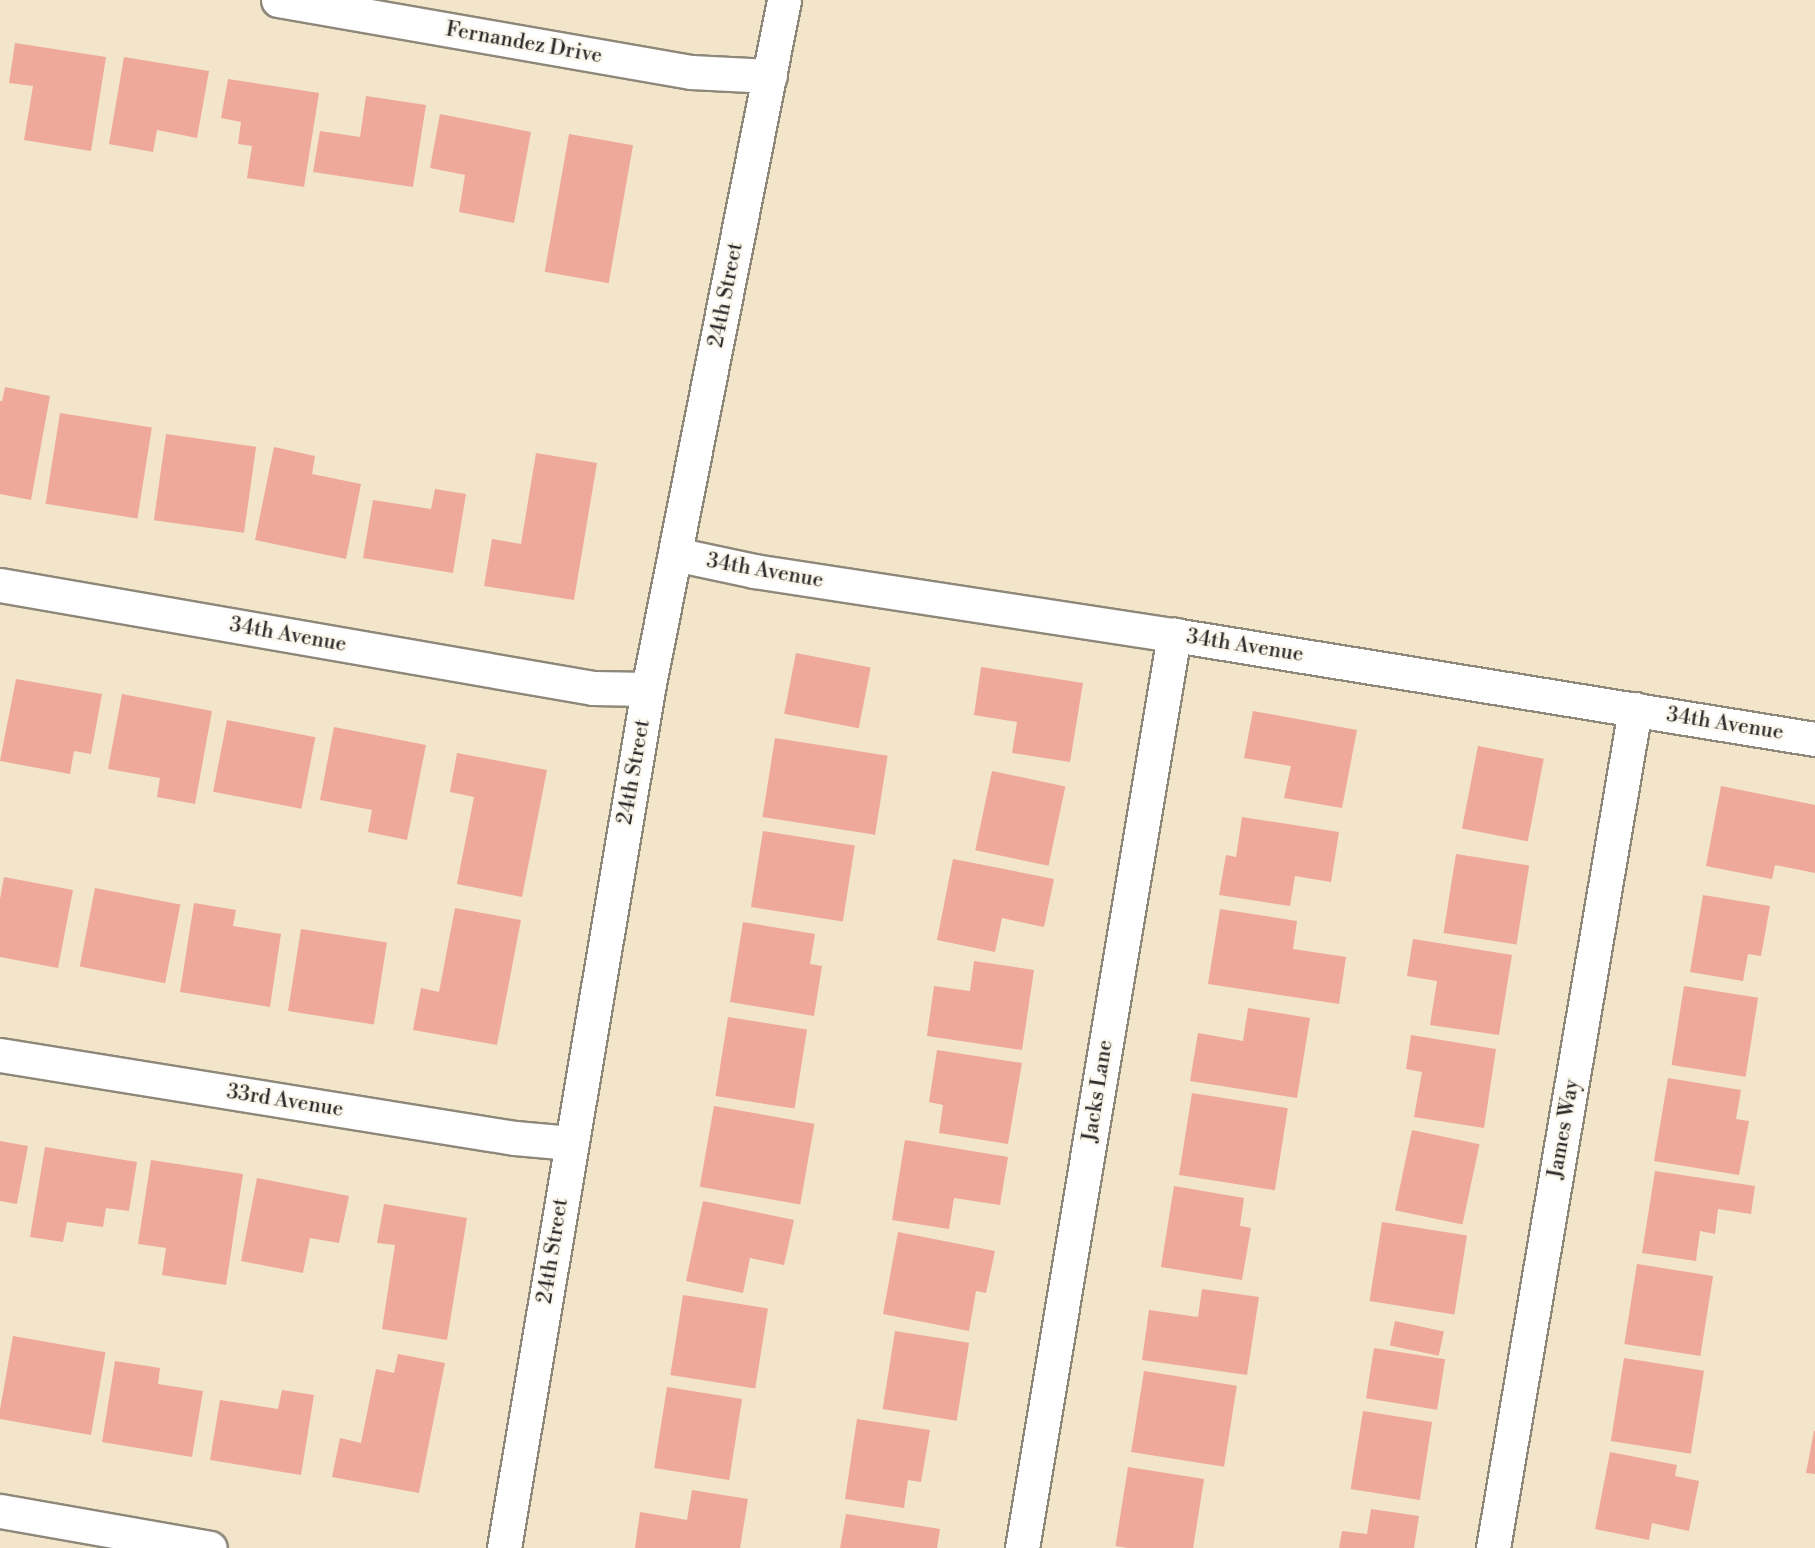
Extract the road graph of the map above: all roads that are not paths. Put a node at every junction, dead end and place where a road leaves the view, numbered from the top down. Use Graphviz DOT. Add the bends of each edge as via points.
graph roads {
  1 [pos="278,0"];
  2 [pos="784,0"];
  3 [pos="770,76"];
  4 [pos="675,554"];
  5 [pos="0,585"];
  6 [pos="1174,635"];
  7 [pos="648,689"];
  8 [pos="1635,709"];
  9 [pos="1815,738"];
  10 [pos="0,1055"];
  11 [pos="571,1143"];
  12 [pos="0,1512"];
  13 [pos="210,1548"];
  14 [pos="504,1548"];
  15 [pos="1022,1548"];
  16 [pos="1493,1548"];
  1 -- 3 [label="street, Fernandez Drive" via="691,72"];
  2 -- 3 [label="street, 24th Street"];
  3 -- 4 [label="street, 24th Street"];
  4 -- 6 [label="street, 34th Avenue" via="754,571"];
  4 -- 7 [label="street, 24th Street"];
  5 -- 7 [label="street, 34th Avenue" via="593,688"];
  6 -- 8 [label="street, 34th Avenue"];
  6 -- 15 [label="street, Jacks Lane"];
  7 -- 11 [label="street, 24th Street"];
  8 -- 9 [label="street, 34th Avenue"];
  8 -- 16 [label="street, James Way"];
  10 -- 11 [label="street, 33rd Avenue" via="514,1138"];
  11 -- 14 [label="street, 24th Street"];
  12 -- 13 [label="street"];
}
